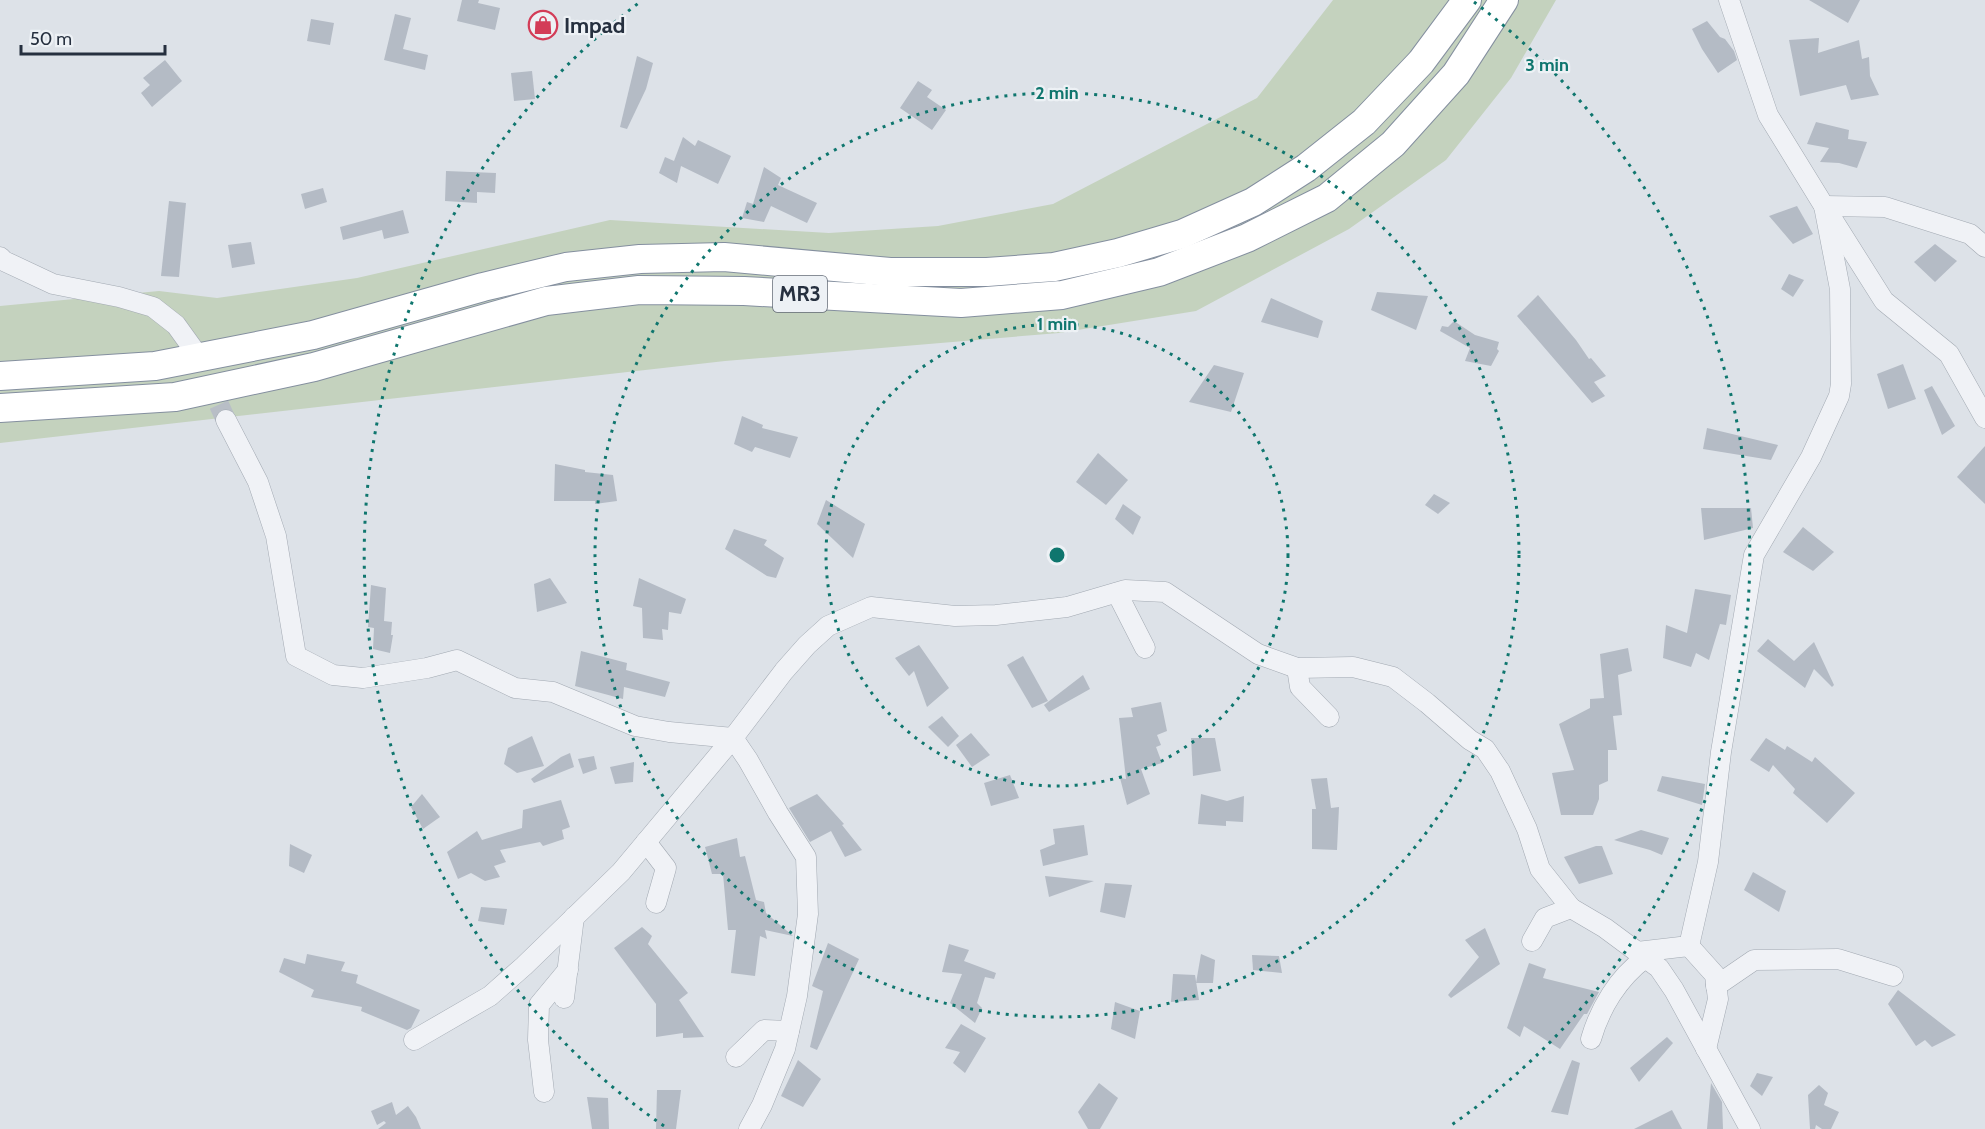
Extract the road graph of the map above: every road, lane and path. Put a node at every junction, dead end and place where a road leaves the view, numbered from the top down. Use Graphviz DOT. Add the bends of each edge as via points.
graph roads {
  1 [pos="1467,0"];
  2 [pos="1504,0"];
  3 [pos="1729,0"];
  4 [pos="1824,206"];
  5 [pos="1985,248"];
  6 [pos="0,257"];
  7 [pos="194,350"];
  8 [pos="0,376"];
  9 [pos="0,408"];
  10 [pos="1985,418"];
  11 [pos="226,420"];
  12 [pos="1117,593"];
  13 [pos="1145,648"];
  14 [pos="1297,668"];
  15 [pos="1329,717"];
  16 [pos="733,738"];
  17 [pos="646,842"];
  18 [pos="656,903"];
  19 [pos="1571,908"];
  20 [pos="574,917"];
  21 [pos="1532,941"];
  22 [pos="1689,946"];
  23 [pos="1641,955"];
  24 [pos="1754,960"];
  25 [pos="1702,961"];
  26 [pos="568,970"];
  27 [pos="1893,976"];
  28 [pos="1716,986"];
  29 [pos="564,998"];
  30 [pos="789,1031"];
  31 [pos="414,1040"];
  32 [pos="1591,1040"];
  33 [pos="1706,1048"];
  34 [pos="736,1057"];
  35 [pos="544,1092"];
  36 [pos="748,1129"];
  37 [pos="1749,1129"];
  1 -- 8 [label="highway, MR3" via="1421,62 1364,122 1306,168 1243,207 1182,234 1118,253 1054,267 987,272 890,272 724,257 640,259 576,266 483,287 313,335 155,366"];
  2 -- 9 [label="highway, MR3" via="1456,74 1393,144 1327,198 1247,238 1159,272 1062,295 961,303 744,291 639,290 569,298 546,301 314,367 175,397"];
  3 -- 4 [label="street" via="1768,115"];
  4 -- 5 [label="street" via="1885,207 1970,234"];
  4 -- 10 [label="street" via="1884,301 1949,354"];
  4 -- 22 [label="street" via="1840,289 1839,396 1811,457 1754,555 1721,752 1708,862"];
  6 -- 7 [label="street" via="53,284 153,307 176,325"];
  11 -- 16 [label="street" via="258,482 276,536 296,656 333,675 363,678 457,660 515,688 553,692 635,726"];
  12 -- 13 [label="street"];
  12 -- 14 [label="street" via="1165,592 1258,654"];
  12 -- 16 [label="street" via="1067,607 1019,614 955,616 871,607 828,626 814,639"];
  14 -- 15 [label="street" via="1300,687"];
  14 -- 19 [label="street" via="1353,667 1393,677 1485,749 1500,771 1540,869"];
  16 -- 17 [label="street"];
  16 -- 30 [label="street" via="806,857 808,914"];
  17 -- 18 [label="street" via="666,868"];
  17 -- 20 [label="street"];
  19 -- 21 [label="street" via="1545,918"];
  19 -- 23 [label="street"];
  20 -- 26 [label="street"];
  20 -- 31 [label="street" via="490,996"];
  22 -- 23 [label="street"];
  22 -- 25 [label="street"];
  23 -- 32 [label="street" via="1617,984 1596,1021"];
  23 -- 33 [label="street" via="1659,968"];
  24 -- 25 [label="street"];
  24 -- 27 [label="street" via="1838,959"];
  24 -- 28 [label="street"];
  25 -- 28 [label="street" via="1714,975"];
  26 -- 29 [label="street"];
  26 -- 35 [label="street" via="539,1005 538,1040"];
  28 -- 33 [label="street" via="1718,999"];
  30 -- 34 [label="street" via="764,1030"];
  30 -- 36 [label="street" via="785,1049"];
  33 -- 37 [label="street"];
}
